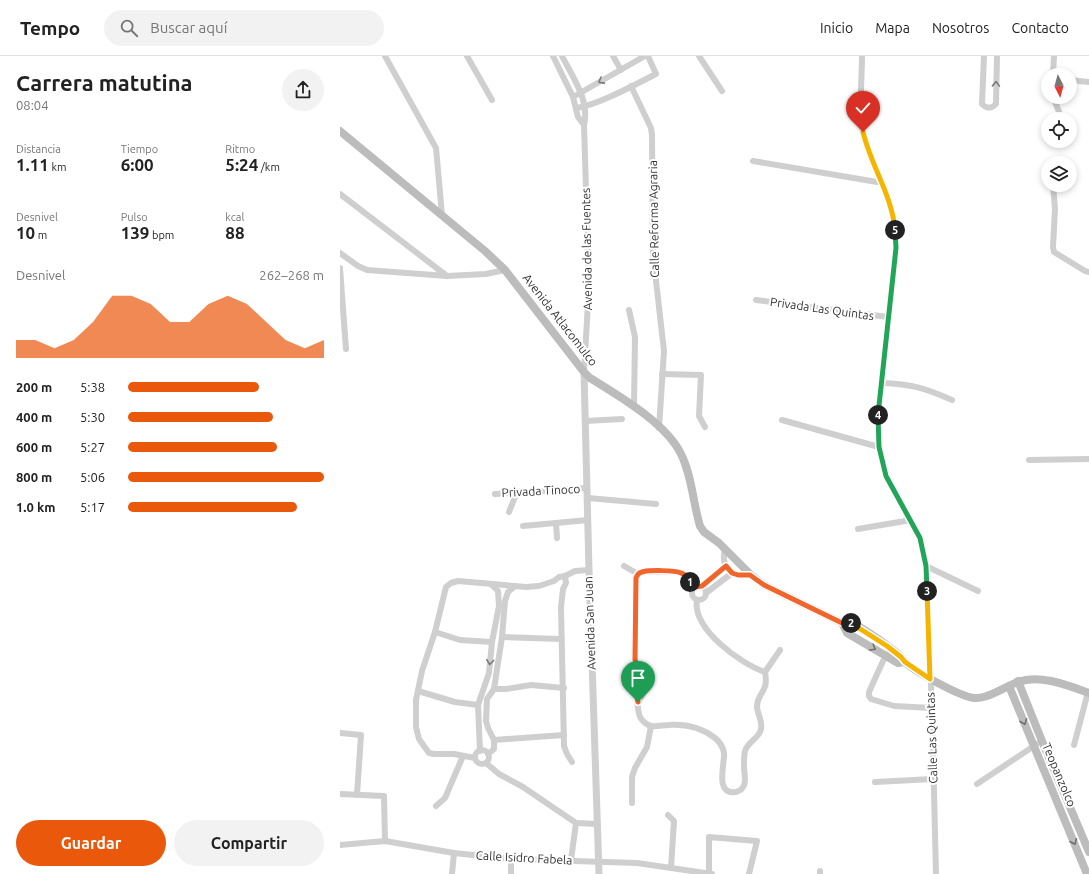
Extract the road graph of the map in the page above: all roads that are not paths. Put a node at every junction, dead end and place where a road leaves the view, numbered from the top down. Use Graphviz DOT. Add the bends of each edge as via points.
graph roads {
  1 [pos="385,56"];
  2 [pos="467,56"];
  3 [pos="553,56"];
  4 [pos="562,56"];
  5 [pos="612,56"];
  6 [pos="647,56"];
  7 [pos="699,56"];
  8 [pos="862,56"];
  9 [pos="984,56"];
  10 [pos="997,56"];
  11 [pos="1054,56"];
  12 [pos="1053,68"];
  13 [pos="621,70"];
  14 [pos="1077,81"];
  15 [pos="1089,82"];
  16 [pos="631,86"];
  17 [pos="722,91"];
  18 [pos="581,92"];
  19 [pos="573,97"];
  20 [pos="492,100"];
  21 [pos="585,106"];
  22 [pos="577,108"];
  23 [pos="584,125"];
  24 [pos="340,131"];
  25 [pos="753,161"];
  26 [pos="883,183"];
  27 [pos="1054,192"];
  28 [pos="340,194"];
  29 [pos="442,215"];
  30 [pos="340,253"];
  31 [pos="340,268"];
  32 [pos="505,270"];
  33 [pos="1089,272"];
  34 [pos="448,276"];
  35 [pos="756,300"];
  36 [pos="629,310"];
  37 [pos="888,317"];
  38 [pos="346,349"];
  39 [pos="584,372"];
  40 [pos="662,374"];
  41 [pos="882,383"];
  42 [pos="952,400"];
  43 [pos="634,406"];
  44 [pos="622,419"];
  45 [pos="782,420"];
  46 [pos="585,421"];
  47 [pos="659,428"];
  48 [pos="705,428"];
  49 [pos="879,447"];
  50 [pos="1029,460"];
  51 [pos="1089,460"];
  52 [pos="588,488"];
  53 [pos="517,492"];
  54 [pos="495,494"];
  55 [pos="588,498"];
  56 [pos="656,504"];
  57 [pos="509,512"];
  58 [pos="588,520"];
  59 [pos="911,520"];
  60 [pos="556,523"];
  61 [pos="523,526"];
  62 [pos="858,529"];
  63 [pos="557,538"];
  64 [pos="725,548"];
  65 [pos="624,566"];
  66 [pos="726,566"];
  67 [pos="926,566"];
  68 [pos="589,570"];
  69 [pos="732,573"];
  70 [pos="638,574"];
  71 [pos="750,575"];
  72 [pos="565,576"];
  73 [pos="554,581"];
  74 [pos="492,584"];
  75 [pos="515,586"];
  76 [pos="702,586"];
  77 [pos="694,587"];
  78 [pos="563,589"];
  79 [pos="978,591"];
  80 [pos="706,593"];
  81 [pos="697,600"];
  82 [pos="842,623"];
  83 [pos="435,632"];
  84 [pos="502,638"];
  85 [pos="561,639"];
  86 [pos="492,642"];
  87 [pos="892,649"];
  88 [pos="780,650"];
  89 [pos="886,656"];
  90 [pos="905,662"];
  91 [pos="765,672"];
  92 [pos="638,677"];
  93 [pos="930,679"];
  94 [pos="1018,682"];
  95 [pos="1009,686"];
  96 [pos="564,688"];
  97 [pos="494,689"];
  98 [pos="418,691"];
  99 [pos="1088,693"];
  100 [pos="638,702"];
  101 [pos="478,705"];
  102 [pos="932,708"];
  103 [pos="651,726"];
  104 [pos="340,733"];
  105 [pos="564,735"];
  106 [pos="494,740"];
  107 [pos="1042,741"];
  108 [pos="1074,745"];
  109 [pos="1033,747"];
  110 [pos="480,751"];
  111 [pos="488,754"];
  112 [pos="463,756"];
  113 [pos="475,758"];
  114 [pos="572,762"];
  115 [pos="486,763"];
  116 [pos="933,779"];
  117 [pos="875,782"];
  118 [pos="977,784"];
  119 [pos="340,794"];
  120 [pos="357,795"];
  121 [pos="632,803"];
  122 [pos="436,806"];
  123 [pos="668,815"];
  124 [pos="576,823"];
  125 [pos="597,824"];
  126 [pos="385,841"];
  127 [pos="340,845"];
  128 [pos="1089,852"];
  129 [pos="454,853"];
  130 [pos="511,859"];
  131 [pos="571,860"];
  132 [pos="599,861"];
  133 [pos="1086,862"];
  134 [pos="673,870"];
  135 [pos="452,874"];
  136 [pos="511,874"];
  137 [pos="599,874"];
  138 [pos="709,874"];
  139 [pos="712,874"];
  140 [pos="749,874"];
  141 [pos="936,874"];
  142 [pos="1087,874"];
  1 -- 29 [label="street" via="436,148"];
  2 -- 20 [label="street"];
  3 -- 19 [label="street, Avenida de las Fuentes"];
  4 -- 18 [label="street, Avenida de las Fuentes"];
  5 -- 13 [label="street"];
  6 -- 13 [label="street"];
  6 -- 16 [label="street" via="656,74"];
  7 -- 17 [label="street"];
  8 -- 26 [label="street" via="863,132 867,148"];
  9 -- 10 [label="street, one-way" via="982,104 988,108 996,104"];
  11 -- 12 [label="street"];
  13 -- 18 [label="street, one-way"];
  14 -- 15 [label="street"];
  16 -- 21 [label="street"];
  16 -- 40 [label="street, Calle Reforma Agraria" via="651,128 652,136 653,254 664,351"];
  18 -- 19 [label="street"];
  18 -- 21 [label="street, Avenida de las Fuentes"];
  19 -- 22 [label="street, Avenida de las Fuentes"];
  21 -- 22 [label="street"];
  21 -- 23 [label="street, Avenida de las Fuentes"];
  22 -- 23 [label="street, Avenida de las Fuentes" via="578,117"];
  23 -- 39 [label="street, Avenida de las Fuentes" via="589,286"];
  24 -- 29 [label="main road, Avenida Atlacomulco"];
  25 -- 26 [label="street"];
  26 -- 37 [label="street, Calle Las Quintas" via="895,226 896,248"];
  27 -- 33 [label="street" via="1052,248 1054,252"];
  28 -- 34 [label="street"];
  29 -- 32 [label="main road, Avenida Atlacomulco"];
  30 -- 34 [label="street" via="367,270"];
  31 -- 38 [label="street"];
  32 -- 34 [label="street"];
  32 -- 39 [label="main road, Avenida Atlacomulco"];
  35 -- 37 [label="street, Privada Las Quintas"];
  36 -- 43 [label="street" via="634,338"];
  37 -- 41 [label="street, Calle Las Quintas"];
  39 -- 43 [label="main road, Avenida Atlacomulco"];
  39 -- 46 [label="street, Avenida San Juan"];
  40 -- 47 [label="street, Calle Reforma Agraria"];
  40 -- 48 [label="street" via="701,375 699,416"];
  41 -- 42 [label="street" via="901,383 924,388"];
  41 -- 49 [label="street, Calle Las Quintas" via="878,417"];
  43 -- 47 [label="main road, Avenida Atlacomulco"];
  44 -- 46 [label="street"];
  45 -- 49 [label="street"];
  46 -- 52 [label="street, Avenida San Juan"];
  47 -- 64 [label="main road, Avenida Atlacomulco" via="674,442 682,455 700,526"];
  49 -- 59 [label="street, Calle Las Quintas" via="886,476"];
  50 -- 51 [label="street"];
  52 -- 53 [label="street, Privada Tinoco"];
  52 -- 55 [label="street, Avenida San Juan"];
  53 -- 54 [label="street, Privada Tinoco"];
  53 -- 57 [label="street"];
  55 -- 56 [label="street"];
  55 -- 58 [label="street, Avenida San Juan"];
  58 -- 60 [label="street"];
  58 -- 68 [label="street, Avenida San Juan"];
  59 -- 62 [label="street"];
  59 -- 67 [label="street, Calle Las Quintas" via="920,538"];
  60 -- 61 [label="street"];
  60 -- 63 [label="street"];
  64 -- 66 [label="street"];
  64 -- 71 [label="main road, Avenida Atlacomulco"];
  65 -- 70 [label="street"];
  66 -- 69 [label="street"];
  66 -- 76 [label="street"];
  67 -- 79 [label="street"];
  67 -- 93 [label="street, Calle Las Quintas"];
  68 -- 72 [label="street" via="575,571"];
  68 -- 125 [label="street, Avenida San Juan"];
  69 -- 71 [label="street"];
  69 -- 80 [label="street"];
  70 -- 77 [label="street" via="680,572"];
  70 -- 92 [label="street" via="635,659"];
  71 -- 82 [label="main road, Avenida Atlacomulco" via="764,585"];
  72 -- 73 [label="street"];
  72 -- 78 [label="street" via="566,583"];
  73 -- 75 [label="street" via="539,586"];
  73 -- 78 [label="street"];
  74 -- 75 [label="street"];
  74 -- 83 [label="street" via="458,580 451,582 446,587"];
  74 -- 86 [label="street" via="498,591 499,606"];
  75 -- 84 [label="street" via="508,592 505,601"];
  76 -- 77 [label="street"];
  76 -- 80 [label="street"];
  77 -- 81 [label="street" via="692,594"];
  78 -- 85 [label="street"];
  80 -- 81 [label="street" via="703,599"];
  81 -- 91 [label="street" via="699,616 714,637 743,662"];
  82 -- 87 [label="main road, Avenida Atlacomulco" via="852,622"];
  82 -- 89 [label="main road, Avenida Atlacomulco, one-way" via="848,633"];
  83 -- 86 [label="street" via="460,640"];
  83 -- 98 [label="street"];
  84 -- 85 [label="street"];
  84 -- 97 [label="street"];
  85 -- 96 [label="street"];
  86 -- 101 [label="street, one-way" via="489,673"];
  87 -- 89 [label="street"];
  87 -- 90 [label="main road, Avenida Atlacomulco"];
  88 -- 91 [label="street"];
  89 -- 90 [label="main road, Avenida Atlacomulco" via="898,663"];
  89 -- 102 [label="street" via="869,692 871,699 894,706"];
  90 -- 93 [label="main road, Avenida Atlacomulco"];
  91 -- 103 [label="street" via="766,684 757,705 761,729 745,750 745,780 742,790 731,792 724,787 724,754 721,745 710,734 683,725"];
  92 -- 100 [label="street"];
  92 -- 100 [label="street" via="648,686"];
  93 -- 95 [label="main road, Avenida Atlacomulco" via="969,697 977,698"];
  93 -- 102 [label="street, Calle Las Quintas"];
  94 -- 95 [label="main road, Avenida Atlacomulco"];
  94 -- 99 [label="main road, Avenida Atlacomulco" via="1047,680"];
  94 -- 107 [label="main road, Teopanzolco"];
  95 -- 109 [label="main road, Teopanzolco, one-way"];
  96 -- 97 [label="street" via="531,685"];
  96 -- 105 [label="street"];
  97 -- 106 [label="street" via="487,699 486,721"];
  98 -- 101 [label="street" via="455,702"];
  98 -- 112 [label="street" via="416,727 424,747 434,754"];
  99 -- 108 [label="street"];
  100 -- 103 [label="street" via="639,716"];
  101 -- 110 [label="street"];
  102 -- 116 [label="street, Calle Las Quintas"];
  103 -- 121 [label="street" via="647,747 632,777"];
  104 -- 120 [label="street" via="360,735"];
  105 -- 106 [label="street"];
  105 -- 114 [label="street" via="565,750"];
  106 -- 111 [label="street" via="494,749"];
  107 -- 109 [label="street"];
  107 -- 128 [label="main road, Teopanzolco"];
  109 -- 118 [label="street"];
  109 -- 133 [label="main road, Teopanzolco, one-way"];
  110 -- 111 [label="street"];
  110 -- 113 [label="street"];
  111 -- 115 [label="street"];
  112 -- 113 [label="street"];
  112 -- 122 [label="street" via="445,798"];
  113 -- 115 [label="street" via="479,764"];
  115 -- 124 [label="street"];
  116 -- 117 [label="street"];
  116 -- 141 [label="street, Calle Las Quintas"];
  119 -- 120 [label="street"];
  120 -- 126 [label="street" via="384,796"];
  123 -- 134 [label="street" via="674,821"];
  124 -- 125 [label="street"];
  124 -- 131 [label="street"];
  125 -- 132 [label="street, Avenida San Juan"];
  126 -- 127 [label="street, Calle Isidro Fabela"];
  126 -- 129 [label="street, Calle Isidro Fabela"];
  129 -- 130 [label="street, Calle Isidro Fabela"];
  129 -- 135 [label="street"];
  130 -- 131 [label="street, Calle Isidro Fabela"];
  130 -- 136 [label="street"];
  131 -- 132 [label="street, Calle Isidro Fabela"];
  132 -- 134 [label="street, Calle Isidro Fabela" via="637,863"];
  132 -- 137 [label="street, Avenida San Juan"];
  133 -- 142 [label="main road, Teopanzolco"];
  134 -- 138 [label="street, Calle Isidro Fabela"];
  138 -- 139 [label="street, Calle Isidro Fabela"];
  138 -- 140 [label="street" via="709,837 757,841"];
}
